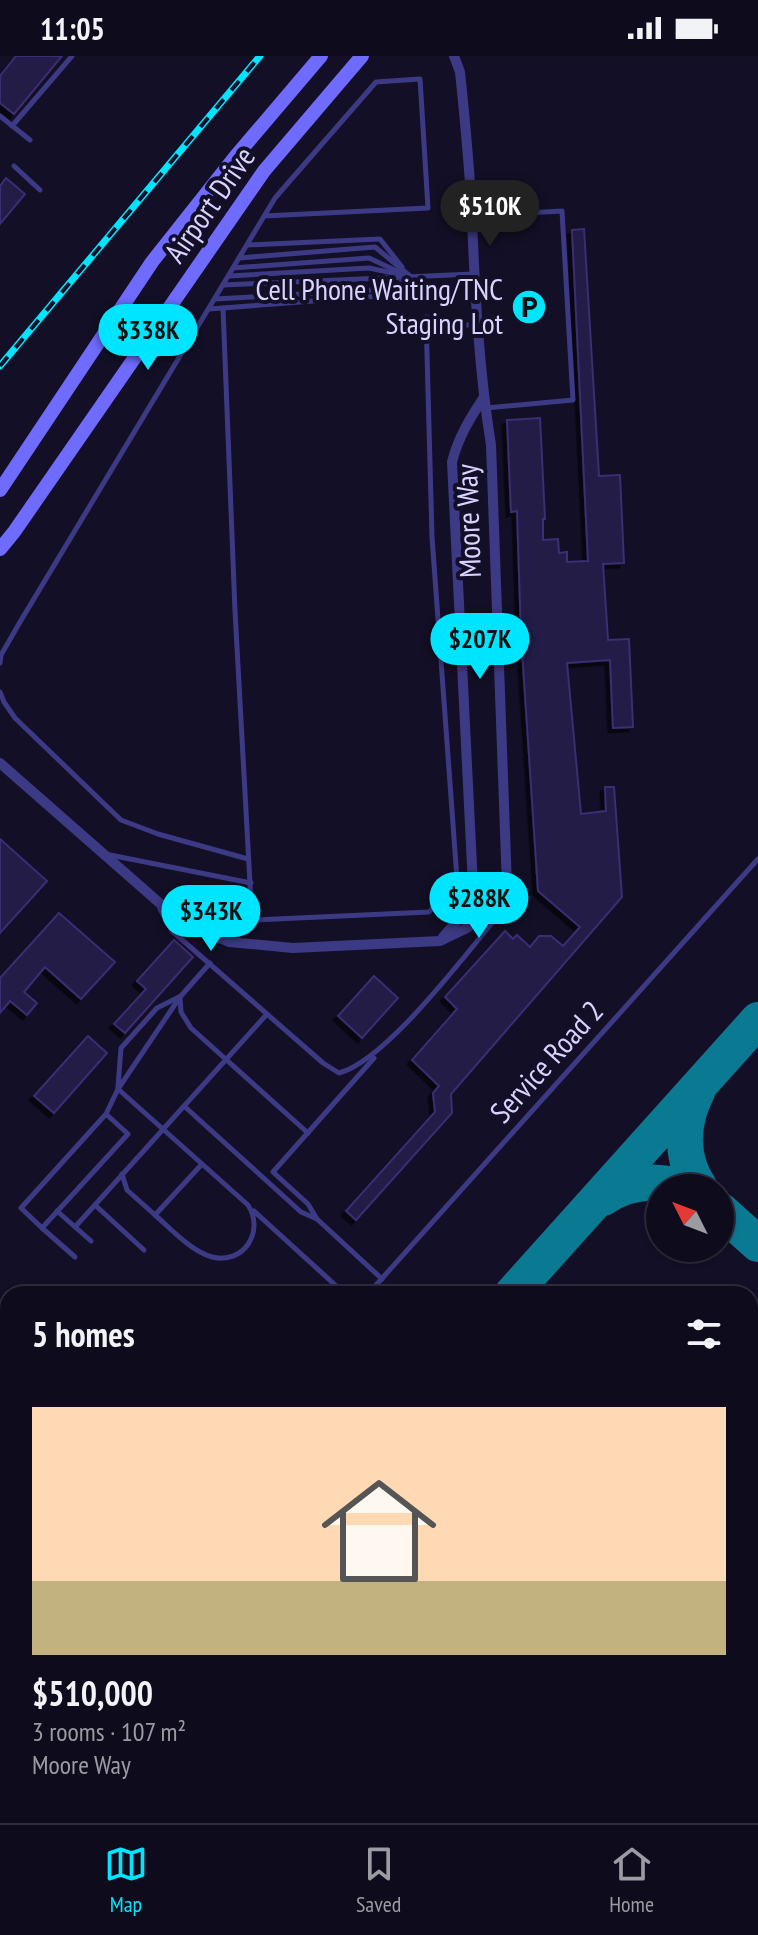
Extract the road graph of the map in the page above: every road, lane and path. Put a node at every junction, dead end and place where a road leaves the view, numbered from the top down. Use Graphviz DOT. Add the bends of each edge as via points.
graph roads {
  1 [pos="72,56"];
  2 [pos="321,56"];
  3 [pos="362,56"];
  4 [pos="454,56"];
  5 [pos="0,116"];
  6 [pos="12,126"];
  7 [pos="30,140"];
  8 [pos="14,166"];
  9 [pos="40,190"];
  10 [pos="264,216"];
  11 [pos="472,216"];
  12 [pos="247,245"];
  13 [pos="239,258"];
  14 [pos="233,268"];
  15 [pos="474,274"];
  16 [pos="228,276"];
  17 [pos="410,277"];
  18 [pos="223,285"];
  19 [pos="215,299"];
  20 [pos="223,308"];
  21 [pos="209,309"];
  22 [pos="478,324"];
  23 [pos="484,403"];
  24 [pos="0,490"];
  25 [pos="0,549"];
  26 [pos="0,663"];
  27 [pos="0,692"];
  28 [pos="0,763"];
  29 [pos="105,854"];
  30 [pos="249,859"];
  31 [pos="758,859"];
  32 [pos="251,883"];
  33 [pos="154,897"];
  34 [pos="498,905"];
  35 [pos="440,941"];
  36 [pos="210,963"];
  37 [pos="180,997"];
  38 [pos="267,1014"];
  39 [pos="388,1042"];
  40 [pos="225,1060"];
  41 [pos="118,1089"];
  42 [pos="184,1106"];
  43 [pos="106,1114"];
  44 [pos="163,1129"];
  45 [pos="308,1133"];
  46 [pos="202,1164"];
  47 [pos="122,1174"];
  48 [pos="95,1205"];
  49 [pos="248,1205"];
  50 [pos="57,1211"];
  51 [pos="155,1215"];
  52 [pos="317,1219"];
  53 [pos="75,1227"];
  54 [pos="42,1228"];
  55 [pos="91,1241"];
  56 [pos="144,1250"];
  57 [pos="75,1257"];
  58 [pos="382,1279"];
  59 [pos="336,1286"];
  60 [pos="375,1286"];
  1 -- 6 [label="lane"];
  2 -- 24 [label="main road, Airport Drive" via="152,262"];
  3 -- 25 [label="main road, Airport Drive" via="264,171"];
  4 -- 11 [label="street, Moore Way" via="460,72"];
  5 -- 6 [label="lane"];
  6 -- 7 [label="lane"];
  8 -- 9 [label="lane"];
  10 -- 10 [label="lane" via="376,82 420,79 428,208"];
  10 -- 12 [label="lane"];
  11 -- 15 [label="street, Moore Way"];
  11 -- 23 [label="lane" via="562,211 573,400"];
  12 -- 13 [label="lane"];
  12 -- 17 [label="lane" via="380,239"];
  13 -- 14 [label="lane"];
  13 -- 17 [label="lane" via="375,247"];
  14 -- 16 [label="lane"];
  14 -- 17 [label="lane" via="369,258"];
  15 -- 17 [label="lane"];
  15 -- 22 [label="street, Moore Way"];
  16 -- 17 [label="lane" via="369,268"];
  16 -- 18 [label="lane"];
  17 -- 18 [label="lane"];
  17 -- 19 [label="lane" via="390,289"];
  17 -- 20 [label="lane" via="392,295"];
  18 -- 19 [label="lane"];
  19 -- 21 [label="lane"];
  20 -- 21 [label="lane"];
  20 -- 30 [label="lane"];
  21 -- 26 [label="lane"];
  22 -- 23 [label="street, Moore Way"];
  22 -- 32 [label="lane" via="457,326 426,317 432,537 457,879 429,912 252,920"];
  23 -- 34 [label="street, Moore Way" via="491,445 507,887"];
  23 -- 35 [label="street" via="466,425 452,462 473,886 469,907"];
  27 -- 30 [label="lane" via="15,718 121,820"];
  28 -- 29 [label="street"];
  29 -- 32 [label="lane"];
  29 -- 33 [label="street"];
  30 -- 32 [label="lane"];
  31 -- 58 [label="lane, Service Road 2"];
  33 -- 35 [label="street" via="180,921 229,942 293,948"];
  33 -- 36 [label="lane" via="172,931"];
  34 -- 35 [label="street"];
  34 -- 39 [label="lane" via="493,922"];
  36 -- 37 [label="lane"];
  36 -- 38 [label="lane"];
  37 -- 40 [label="lane" via="181,1012 191,1028"];
  37 -- 41 [label="lane"];
  37 -- 41 [label="lane" via="157,1008 121,1048"];
  38 -- 39 [label="lane" via="339,1073 354,1069"];
  38 -- 40 [label="lane"];
  39 -- 45 [label="lane"];
  40 -- 42 [label="lane"];
  40 -- 45 [label="lane"];
  41 -- 43 [label="lane"];
  41 -- 44 [label="lane"];
  42 -- 44 [label="lane"];
  42 -- 52 [label="lane" via="301,1212"];
  43 -- 50 [label="lane" via="128,1134"];
  43 -- 54 [label="lane" via="21,1208"];
  44 -- 46 [label="lane"];
  44 -- 47 [label="lane"];
  45 -- 52 [label="lane" via="273,1172"];
  46 -- 49 [label="lane"];
  46 -- 51 [label="lane"];
  47 -- 48 [label="lane"];
  47 -- 51 [label="lane" via="127,1190"];
  48 -- 53 [label="lane"];
  48 -- 56 [label="lane"];
  49 -- 51 [label="lane" via="256,1225 253,1239 229,1258 202,1253"];
  49 -- 59 [label="lane"];
  50 -- 53 [label="lane"];
  50 -- 54 [label="lane"];
  52 -- 58 [label="lane"];
  53 -- 55 [label="lane"];
  54 -- 57 [label="lane"];
  58 -- 60 [label="lane, Service Road 2"];
}
